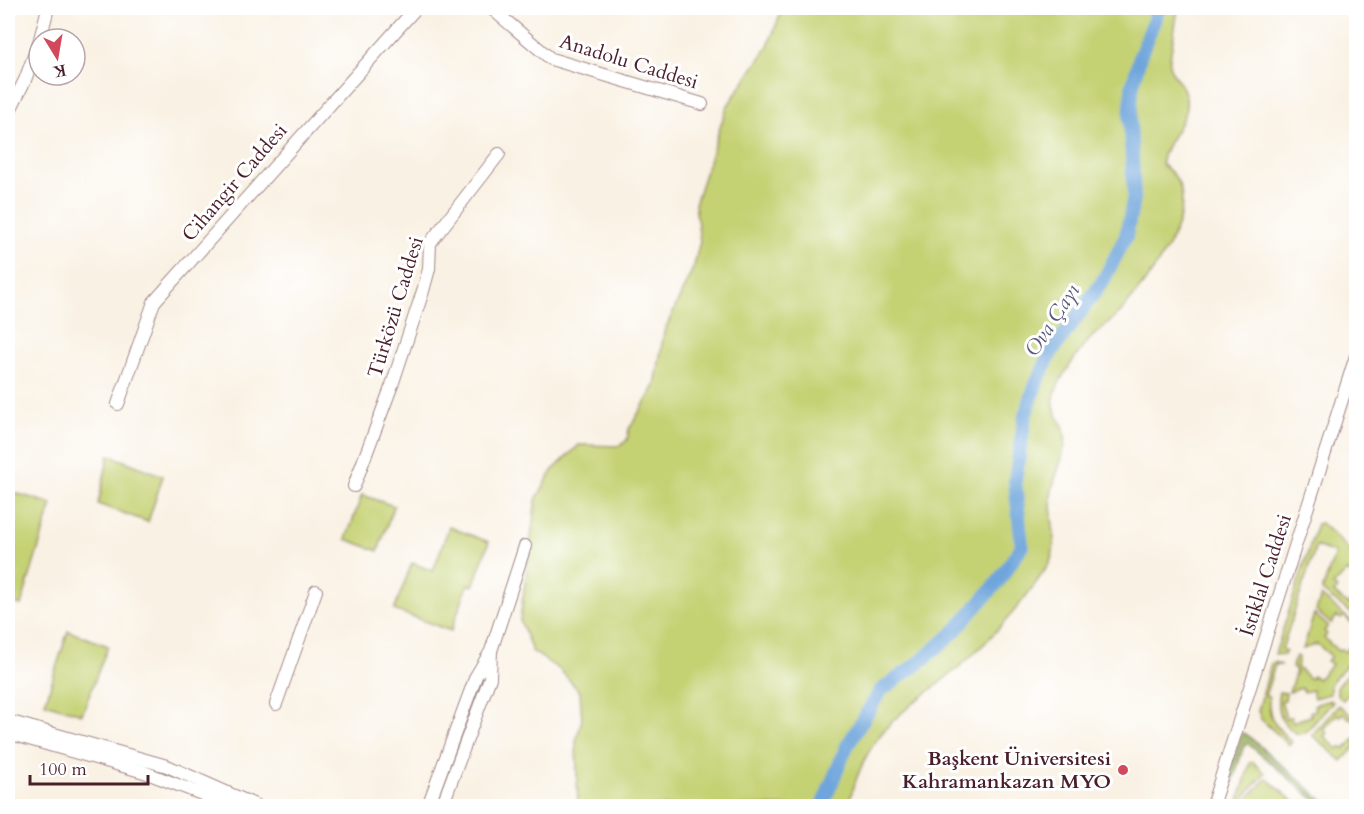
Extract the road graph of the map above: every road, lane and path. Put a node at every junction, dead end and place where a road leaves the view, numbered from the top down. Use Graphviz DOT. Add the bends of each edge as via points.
graph roads {
  1 [pos="48,8"];
  2 [pos="416,8"];
  3 [pos="491,8"];
  4 [pos="43,27"];
  5 [pos="27,77"];
  6 [pos="702,104"];
  7 [pos="8,114"];
  8 [pos="499,153"];
  9 [pos="1356,356"];
  10 [pos="118,404"];
  11 [pos="354,486"];
  12 [pos="525,546"];
  13 [pos="316,591"];
  14 [pos="491,651"];
  15 [pos="276,704"];
  16 [pos="8,721"];
  17 [pos="8,733"];
  18 [pos="233,807"];
  19 [pos="257,807"];
  20 [pos="428,807"];
  21 [pos="442,807"];
  22 [pos="1212,807"];
  1 -- 4 [label="street"];
  2 -- 10 [label="street, Cihangir Caddesi" via="154,302"];
  3 -- 6 [label="street, Anadolu Caddesi" via="551,59"];
  5 -- 7 [label="street"];
  8 -- 11 [label="street, Türközü Caddesi" via="430,243 426,280"];
  9 -- 22 [label="street, İstiklal Caddesi"];
  12 -- 14 [label="street"];
  13 -- 15 [label="street"];
  14 -- 20 [label="street" via="476,676"];
  14 -- 21 [label="street" via="490,678"];
  16 -- 19 [label="street" via="166,766"];
  17 -- 18 [label="street" via="144,772"];
}
